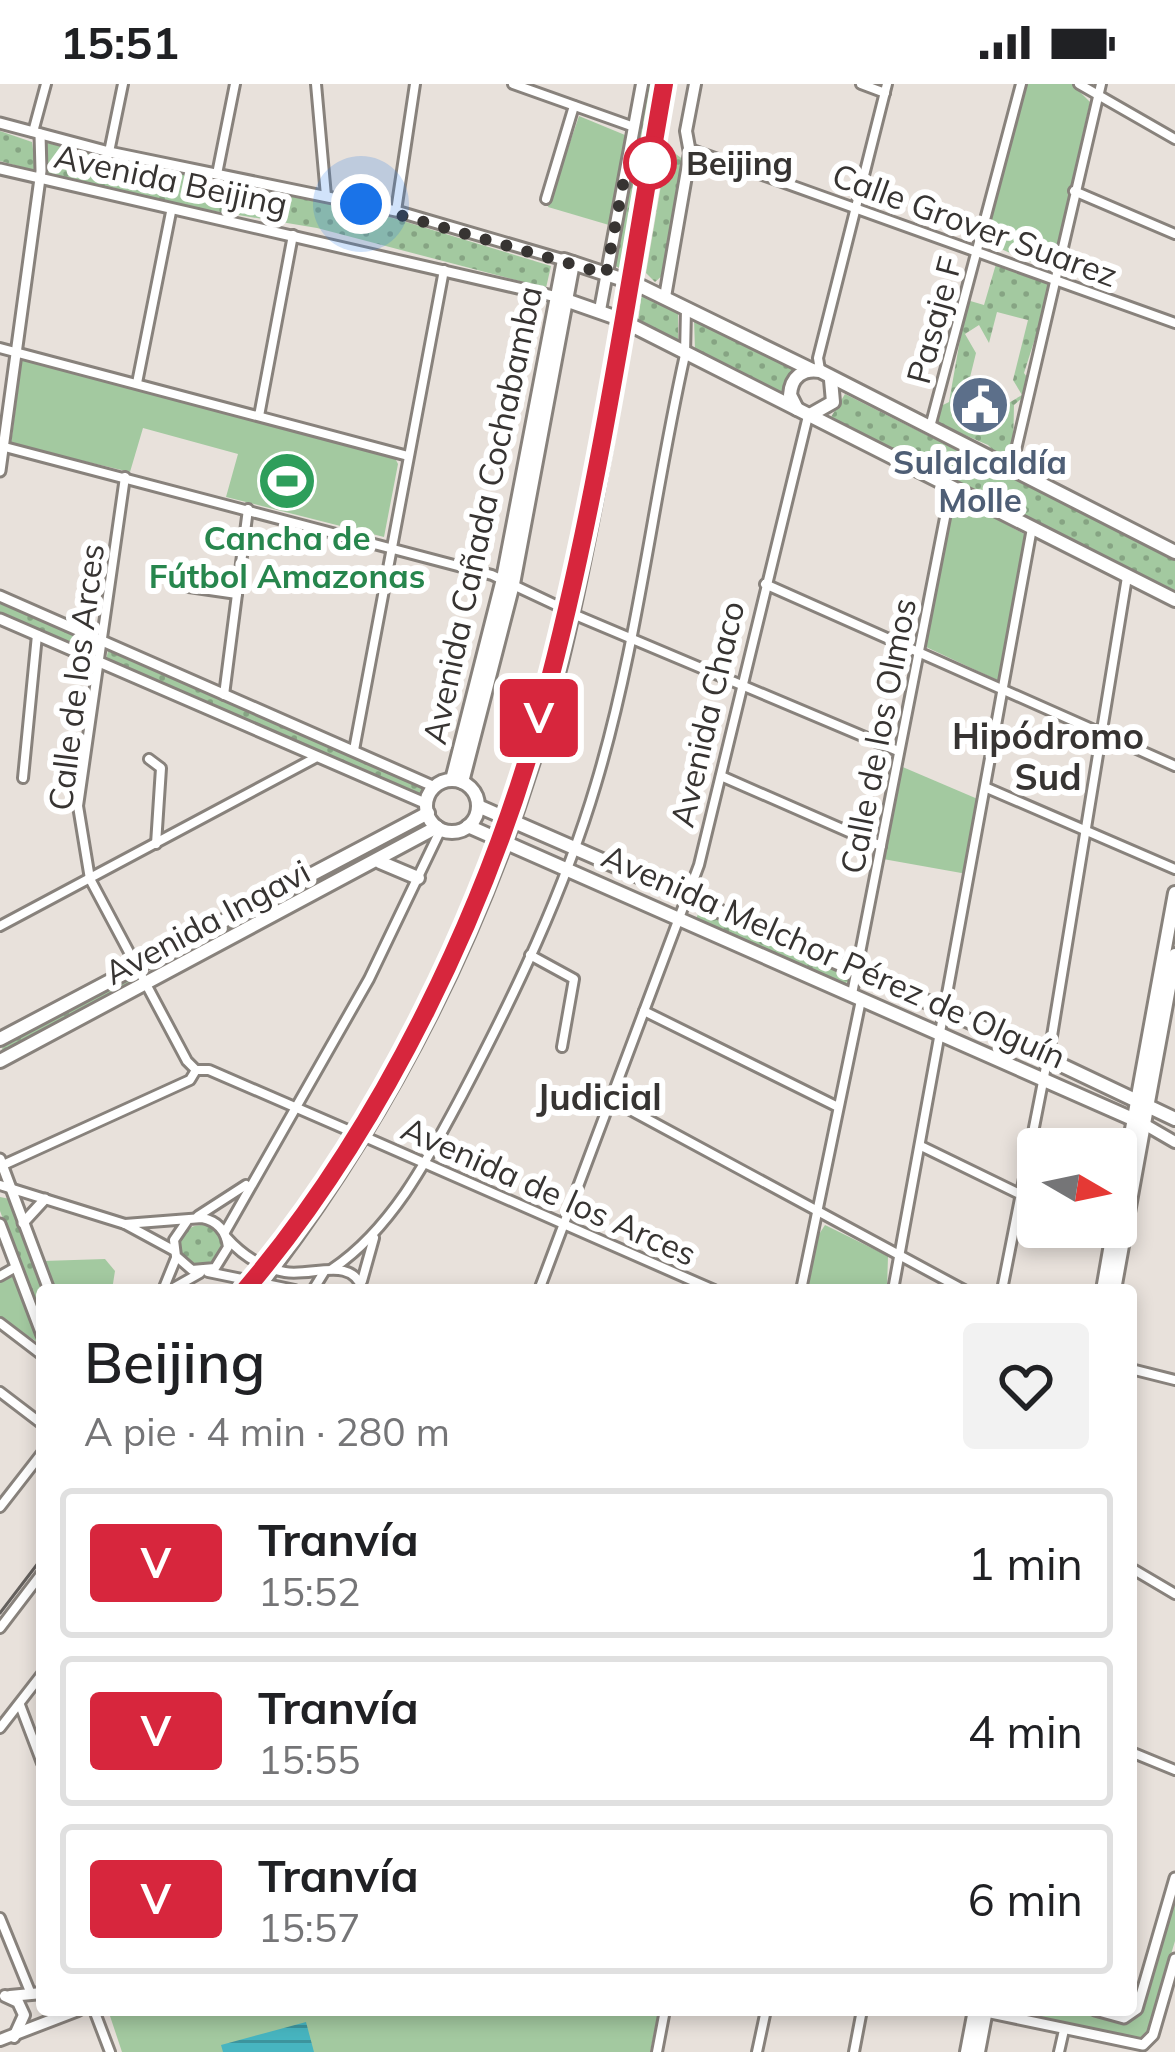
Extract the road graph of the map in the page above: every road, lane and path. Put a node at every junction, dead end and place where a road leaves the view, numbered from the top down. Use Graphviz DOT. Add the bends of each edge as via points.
graph roads {
  1 [pos="46,84"];
  2 [pos="123,84"];
  3 [pos="235,84"];
  4 [pos="316,84"];
  5 [pos="416,84"];
  6 [pos="513,84"];
  7 [pos="642,84"];
  8 [pos="695,84"];
  9 [pos="861,84"];
  10 [pos="1022,84"];
  11 [pos="1079,84"];
  12 [pos="1101,84"];
  13 [pos="886,88"];
  14 [pos="1098,96"];
  15 [pos="574,106"];
  16 [pos="0,123"];
  17 [pos="634,128"];
  18 [pos="37,133"];
  19 [pos="1175,139"];
  20 [pos="690,149"];
  21 [pos="109,152"];
  22 [pos="0,169"];
  23 [pos="217,174"];
  24 [pos="40,180"];
  25 [pos="1074,191"];
  26 [pos="326,196"];
  27 [pos="546,199"];
  28 [pos="857,207"];
  29 [pos="171,212"];
  30 [pos="397,212"];
  31 [pos="293,233"];
  32 [pos="1175,234"];
  33 [pos="977,251"];
  34 [pos="568,261"];
  35 [pos="444,270"];
  36 [pos="606,274"];
  37 [pos="1056,280"];
  38 [pos="636,284"];
  39 [pos="665,297"];
  40 [pos="561,298"];
  41 [pos="686,307"];
  42 [pos="600,310"];
  43 [pos="1175,323"];
  44 [pos="629,325"];
  45 [pos="0,348"];
  46 [pos="14,351"];
  47 [pos="685,355"];
  48 [pos="821,373"];
  49 [pos="137,383"];
  50 [pos="805,414"];
  51 [pos="259,416"];
  52 [pos="929,429"];
  53 [pos="2,446"];
  54 [pos="408,456"];
  55 [pos="1011,470"];
  56 [pos="0,471"];
  57 [pos="125,476"];
  58 [pos="951,488"];
  59 [pos="248,509"];
  60 [pos="1032,528"];
  61 [pos="390,548"];
  62 [pos="1175,552"];
  63 [pos="1127,575"];
  64 [pos="508,581"];
  65 [pos="765,584"];
  66 [pos="182,586"];
  67 [pos="237,594"];
  68 [pos="0,596"];
  69 [pos="1175,600"];
  70 [pos="560,607"];
  71 [pos="573,614"];
  72 [pos="0,619"];
  73 [pos="37,635"];
  74 [pos="631,638"];
  75 [pos="101,641"];
  76 [pos="917,652"];
  77 [pos="97,663"];
  78 [pos="742,683"];
  79 [pos="1004,690"];
  80 [pos="224,694"];
  81 [pos="1101,733"];
  82 [pos="354,750"];
  83 [pos="898,751"];
  84 [pos="315,758"];
  85 [pos="149,759"];
  86 [pos="1175,766"];
  87 [pos="721,776"];
  88 [pos="23,778"];
  89 [pos="457,781"];
  90 [pos="435,787"];
  91 [pos="987,788"];
  92 [pos="478,806"];
  93 [pos="427,808"];
  94 [pos="515,821"];
  95 [pos="468,826"];
  96 [pos="439,828"];
  97 [pos="1085,830"];
  98 [pos="507,842"];
  99 [pos="881,845"];
  100 [pos="156,846"];
  101 [pos="575,847"];
  102 [pos="379,862"];
  103 [pos="566,867"];
  104 [pos="1175,869"];
  105 [pos="418,878"];
  106 [pos="90,879"];
  107 [pos="1175,893"];
  108 [pos="687,898"];
  109 [pos="680,916"];
  110 [pos="0,926"];
  111 [pos="530,955"];
  112 [pos="1175,956"];
  113 [pos="137,968"];
  114 [pos="856,972"];
  115 [pos="1169,975"];
  116 [pos="146,985"];
  117 [pos="857,996"];
  118 [pos="644,1010"];
  119 [pos="947,1011"];
  120 [pos="943,1033"];
  121 [pos="0,1039"];
  122 [pos="562,1047"];
  123 [pos="1047,1056"];
  124 [pos="0,1061"];
  125 [pos="196,1070"];
  126 [pos="1041,1078"];
  127 [pos="610,1099"];
  128 [pos="1143,1100"];
  129 [pos="838,1107"];
  130 [pos="299,1108"];
  131 [pos="1175,1119"];
  132 [pos="1138,1122"];
  133 [pos="1031,1128"];
  134 [pos="1137,1128"];
  135 [pos="1137,1128"];
  136 [pos="350,1131"];
  137 [pos="365,1137"];
  138 [pos="1175,1142"];
  139 [pos="921,1146"];
  140 [pos="423,1163"];
  141 [pos="1,1164"];
  142 [pos="252,1181"];
  143 [pos="5,1187"];
  144 [pos="1017,1193"];
  145 [pos="45,1199"];
  146 [pos="1017,1199"];
  147 [pos="818,1212"];
  148 [pos="189,1221"];
  149 [pos="23,1223"];
  150 [pos="0,1224"];
  151 [pos="125,1224"];
  152 [pos="565,1224"];
  153 [pos="376,1231"];
  154 [pos="225,1235"];
  155 [pos="1113,1248"];
  156 [pos="1116,1248"];
  157 [pos="175,1254"];
  158 [pos="900,1256"];
  159 [pos="16,1268"];
  160 [pos="274,1270"];
  161 [pos="329,1270"];
  162 [pos="205,1272"];
  163 [pos="0,1276"];
  164 [pos="267,1280"];
  165 [pos="47,1284"];
  166 [pos="168,1284"];
  167 [pos="179,1284"];
  168 [pos="264,1284"];
  169 [pos="278,1284"];
  170 [pos="318,1284"];
  171 [pos="361,1284"];
  172 [pos="365,1284"];
  173 [pos="541,1284"];
  174 [pos="700,1284"];
  175 [pos="802,1284"];
  176 [pos="894,1284"];
  177 [pos="953,1284"];
  178 [pos="1003,1284"];
  179 [pos="1104,1284"];
  180 [pos="1114,1284"];
  181 [pos="36,1320"];
  182 [pos="0,1323"];
  183 [pos="36,1350"];
  184 [pos="1137,1370"];
  185 [pos="1175,1380"];
  186 [pos="0,1392"];
  187 [pos="36,1419"];
  188 [pos="36,1461"];
  189 [pos="0,1508"];
  190 [pos="1137,1572"];
  191 [pos="36,1581"];
  192 [pos="1175,1594"];
  193 [pos="0,1628"];
  194 [pos="36,1682"];
  195 [pos="19,1704"];
  196 [pos="0,1728"];
  197 [pos="36,1748"];
  198 [pos="1137,1754"];
  199 [pos="1175,1770"];
  200 [pos="1175,1878"];
  201 [pos="0,1918"];
  202 [pos="1175,1959"];
  203 [pos="36,1993"];
  204 [pos="36,1995"];
  205 [pos="2,1996"];
  206 [pos="1137,2008"];
  207 [pos="65,2016"];
  208 [pos="96,2016"];
  209 [pos="664,2016"];
  210 [pos="765,2016"];
  211 [pos="861,2016"];
  212 [pos="980,2016"];
  213 [pos="981,2016"];
  214 [pos="1007,2016"];
  215 [pos="1064,2030"];
  216 [pos="5,2043"];
  217 [pos="1152,2047"];
  218 [pos="110,2052"];
  219 [pos="657,2052"];
  220 [pos="758,2052"];
  221 [pos="854,2052"];
  222 [pos="967,2052"];
  223 [pos="978,2052"];
  224 [pos="1059,2052"];
  1 -- 18 [label="street"];
  2 -- 21 [label="street"];
  3 -- 23 [label="street"];
  4 -- 26 [label="street"];
  5 -- 30 [label="street"];
  6 -- 15 [label="street"];
  7 -- 17 [label="main road"];
  8 -- 20 [label="main road"];
  9 -- 13 [label="street"];
  10 -- 33 [label="street, Pasaje F"];
  11 -- 14 [label="street"];
  12 -- 14 [label="street"];
  13 -- 28 [label="street"];
  14 -- 19 [label="street"];
  14 -- 25 [label="street"];
  15 -- 17 [label="street"];
  15 -- 27 [label="street"];
  16 -- 18 [label="street, Avenida Beijing"];
  17 -- 36 [label="main road"];
  18 -- 21 [label="street, Avenida Beijing"];
  18 -- 24 [label="street"];
  20 -- 28 [label="street, Calle Grover Suarez"];
  20 -- 39 [label="main road"];
  21 -- 23 [label="street, Avenida Beijing"];
  22 -- 24 [label="street, Avenida Beijing"];
  23 -- 26 [label="street, Avenida Beijing"];
  24 -- 29 [label="street, Avenida Beijing"];
  24 -- 46 [label="street"];
  25 -- 32 [label="street"];
  25 -- 37 [label="street"];
  26 -- 30 [label="street, Avenida Beijing"];
  28 -- 33 [label="street, Calle Grover Suarez"];
  28 -- 48 [label="street" via="818,358"];
  29 -- 31 [label="street, Avenida Beijing"];
  29 -- 49 [label="street"];
  30 -- 34 [label="street, Avenida Beijing"];
  31 -- 35 [label="street, Avenida Beijing"];
  31 -- 51 [label="street"];
  33 -- 37 [label="street, Calle Grover Suarez"];
  33 -- 52 [label="street, Pasaje F"];
  34 -- 36 [label="main road, Avenida Beijing"];
  34 -- 40 [label="main road, Avenida Cañada Cochabamba"];
  35 -- 40 [label="street, Avenida Beijing"];
  35 -- 54 [label="street"];
  36 -- 38 [label="main road, Avenida Beijing"];
  36 -- 42 [label="main road"];
  37 -- 43 [label="street, Calle Grover Suarez"];
  37 -- 55 [label="street"];
  38 -- 39 [label="main road, Avenida Beijing"];
  38 -- 44 [label="street"];
  39 -- 41 [label="main road, Avenida Beijing"];
  40 -- 42 [label="main road, Avenida Beijing"];
  40 -- 64 [label="main road, Avenida Cañada Cochabamba"];
  41 -- 47 [label="street"];
  41 -- 48 [label="main road, Avenida Beijing"];
  42 -- 44 [label="main road, Avenida Beijing"];
  44 -- 47 [label="main road, Avenida Beijing"];
  44 -- 71 [label="street"];
  45 -- 46 [label="street"];
  46 -- 49 [label="street"];
  46 -- 53 [label="street"];
  47 -- 50 [label="main road, Avenida Beijing"];
  47 -- 74 [label="street"];
  48 -- 50 [label="main road" via="833,402"];
  48 -- 50 [label="main road" via="798,375 790,387 791,402"];
  48 -- 52 [label="main road, Avenida Beijing"];
  49 -- 51 [label="street"];
  50 -- 58 [label="main road, Avenida Beijing"];
  50 -- 65 [label="street, Avenida Chaco"];
  51 -- 54 [label="street"];
  52 -- 55 [label="main road, Avenida Beijing"];
  53 -- 56 [label="street"];
  53 -- 57 [label="street"];
  54 -- 61 [label="street"];
  55 -- 62 [label="main road, Avenida Beijing"];
  57 -- 59 [label="street"];
  57 -- 75 [label="street, Calle de los Arces"];
  58 -- 60 [label="main road, Avenida Beijing"];
  58 -- 76 [label="street, Calle de los Olmos"];
  59 -- 61 [label="street"];
  59 -- 67 [label="street"];
  60 -- 63 [label="main road, Avenida Beijing"];
  60 -- 79 [label="street"];
  61 -- 64 [label="street"];
  61 -- 82 [label="street"];
  63 -- 69 [label="main road, Avenida Beijing"];
  63 -- 81 [label="street"];
  64 -- 70 [label="street"];
  64 -- 89 [label="main road, Avenida Cañada Cochabamba"];
  65 -- 76 [label="street"];
  65 -- 78 [label="street, Avenida Chaco"];
  66 -- 67 [label="street"];
  67 -- 80 [label="street"];
  68 -- 75 [label="street"];
  71 -- 74 [label="street"];
  71 -- 94 [label="street"];
  72 -- 73 [label="street"];
  73 -- 77 [label="street"];
  73 -- 88 [label="street"];
  74 -- 78 [label="street"];
  74 -- 101 [label="street"];
  75 -- 77 [label="street, Calle de los Arces"];
  75 -- 80 [label="street"];
  76 -- 79 [label="street"];
  76 -- 83 [label="street, Calle de los Olmos"];
  77 -- 84 [label="street"];
  77 -- 106 [label="street, Calle de los Arces" via="78,806"];
  78 -- 83 [label="street"];
  78 -- 87 [label="street, Avenida Chaco"];
  79 -- 81 [label="street"];
  79 -- 91 [label="street"];
  80 -- 82 [label="street"];
  81 -- 86 [label="street"];
  81 -- 97 [label="street"];
  82 -- 90 [label="street"];
  83 -- 99 [label="street, Calle de los Olmos"];
  84 -- 93 [label="street"];
  84 -- 100 [label="street"];
  85 -- 100 [label="street" via="160,768"];
  87 -- 99 [label="street"];
  87 -- 108 [label="street, Avenida Chaco"];
  89 -- 90 [label="main road"];
  89 -- 92 [label="main road"];
  90 -- 93 [label="main road"];
  91 -- 97 [label="street"];
  91 -- 119 [label="street"];
  92 -- 94 [label="main road, Avenida Melchor Pérez de Olguín"];
  92 -- 95 [label="main road"];
  93 -- 96 [label="main road"];
  93 -- 113 [label="main road, Avenida Ingavi"];
  94 -- 98 [label="street"];
  94 -- 101 [label="main road, Avenida Melchor Pérez de Olguín"];
  95 -- 96 [label="main road"];
  95 -- 98 [label="main road, Avenida Melchor Pérez de Olguín"];
  96 -- 102 [label="main road, Avenida Ingavi"];
  96 -- 105 [label="street"];
  97 -- 104 [label="street"];
  97 -- 123 [label="street"];
  98 -- 103 [label="main road, Avenida Melchor Pérez de Olguín"];
  98 -- 137 [label="street" via="458,968"];
  99 -- 114 [label="street, Calle de los Olmos"];
  100 -- 106 [label="street"];
  101 -- 103 [label="street"];
  101 -- 108 [label="main road, Avenida Melchor Pérez de Olguín"];
  102 -- 105 [label="main road"];
  102 -- 116 [label="main road, Avenida Ingavi"];
  103 -- 109 [label="main road, Avenida Melchor Pérez de Olguín"];
  103 -- 111 [label="street"];
  105 -- 130 [label="street"];
  106 -- 110 [label="street"];
  106 -- 113 [label="street, Calle de los Arces"];
  107 -- 115 [label="main road"];
  108 -- 109 [label="street, Avenida Chaco"];
  108 -- 114 [label="main road, Avenida Melchor Pérez de Olguín"];
  109 -- 117 [label="main road, Avenida Melchor Pérez de Olguín"];
  109 -- 118 [label="street, Avenida Chaco"];
  111 -- 122 [label="street" via="574,979"];
  111 -- 140 [label="street"];
  112 -- 115 [label="main road"];
  113 -- 116 [label="street, Calle de los Arces"];
  113 -- 121 [label="main road, Avenida Ingavi"];
  114 -- 117 [label="street, Calle de los Olmos"];
  114 -- 119 [label="main road, Avenida Melchor Pérez de Olguín"];
  115 -- 128 [label="main road"];
  115 -- 128 [label="main road"];
  116 -- 124 [label="main road, Avenida Ingavi"];
  116 -- 125 [label="street, Calle de los Arces"];
  117 -- 120 [label="main road, Avenida Melchor Pérez de Olguín"];
  117 -- 129 [label="street, Calle de los Olmos"];
  118 -- 127 [label="street, Avenida Chaco"];
  118 -- 129 [label="street"];
  119 -- 120 [label="street"];
  119 -- 123 [label="main road, Avenida Melchor Pérez de Olguín"];
  120 -- 126 [label="main road, Avenida Melchor Pérez de Olguín"];
  120 -- 139 [label="street"];
  123 -- 126 [label="street"];
  123 -- 128 [label="main road, Avenida Melchor Pérez de Olguín"];
  125 -- 130 [label="street, Avenida de los Arces"];
  125 -- 141 [label="street" via="190,1080"];
  126 -- 132 [label="main road, Avenida Melchor Pérez de Olguín"];
  126 -- 133 [label="street"];
  127 -- 147 [label="street"];
  127 -- 152 [label="street, Avenida Chaco"];
  128 -- 131 [label="main road, Avenida Melchor Pérez de Olguín"];
  128 -- 132 [label="main road"];
  129 -- 147 [label="street, Calle de los Olmos"];
  130 -- 136 [label="street, Avenida de los Arces"];
  130 -- 142 [label="street"];
  132 -- 134 [label="main road"];
  132 -- 135 [label="main road"];
  132 -- 138 [label="main road, Avenida Melchor Pérez de Olguín"];
  137 -- 140 [label="street, Avenida de los Arces"];
  137 -- 160 [label="street"];
  139 -- 144 [label="street"];
  139 -- 158 [label="street"];
  140 -- 152 [label="street, Avenida de los Arces"];
  140 -- 153 [label="street"];
  141 -- 143 [label="street"];
  142 -- 148 [label="street"];
  142 -- 154 [label="street"];
  143 -- 145 [label="street"];
  143 -- 149 [label="street"];
  145 -- 149 [label="street"];
  145 -- 151 [label="street"];
  146 -- 178 [label="street"];
  147 -- 158 [label="street"];
  147 -- 175 [label="street, Calle de los Olmos"];
  148 -- 151 [label="street"];
  148 -- 154 [label="street" via="207,1219"];
  148 -- 157 [label="street" via="176,1234"];
  149 -- 165 [label="street"];
  150 -- 159 [label="street"];
  151 -- 157 [label="street"];
  152 -- 173 [label="street, Avenida Chaco"];
  152 -- 174 [label="street, Avenida de los Arces"];
  153 -- 161 [label="street"];
  153 -- 172 [label="street"];
  154 -- 160 [label="street"];
  154 -- 162 [label="street" via="224,1259"];
  155 -- 179 [label="main road"];
  156 -- 180 [label="main road"];
  157 -- 162 [label="street"];
  157 -- 166 [label="street"];
  158 -- 176 [label="street"];
  158 -- 177 [label="street"];
  159 -- 163 [label="street"];
  159 -- 181 [label="street"];
  160 -- 161 [label="street"];
  160 -- 164 [label="street"];
  161 -- 170 [label="street"];
  161 -- 171 [label="street" via="347,1271"];
  162 -- 164 [label="street"];
  162 -- 167 [label="street"];
  164 -- 168 [label="street"];
  164 -- 169 [label="street"];
  182 -- 183 [label="street"];
  184 -- 185 [label="street"];
  186 -- 187 [label="street"];
  188 -- 189 [label="street"];
  190 -- 192 [label="street"];
  191 -- 193 [label="street"];
  194 -- 195 [label="street"];
  195 -- 196 [label="street"];
  195 -- 197 [label="street"];
  198 -- 199 [label="street"];
  200 -- 206 [label="street"];
  201 -- 203 [label="street"];
  202 -- 217 [label="street"];
  204 -- 205 [label="main road"];
  205 -- 216 [label="main road" via="24,2015 22,2029"];
  207 -- 216 [label="main road"];
  208 -- 218 [label="street"];
  209 -- 219 [label="street"];
  210 -- 220 [label="street"];
  211 -- 221 [label="street"];
  212 -- 222 [label="main road"];
  213 -- 223 [label="main road"];
  214 -- 215 [label="street"];
  215 -- 217 [label="street"];
  215 -- 224 [label="street"];
}
